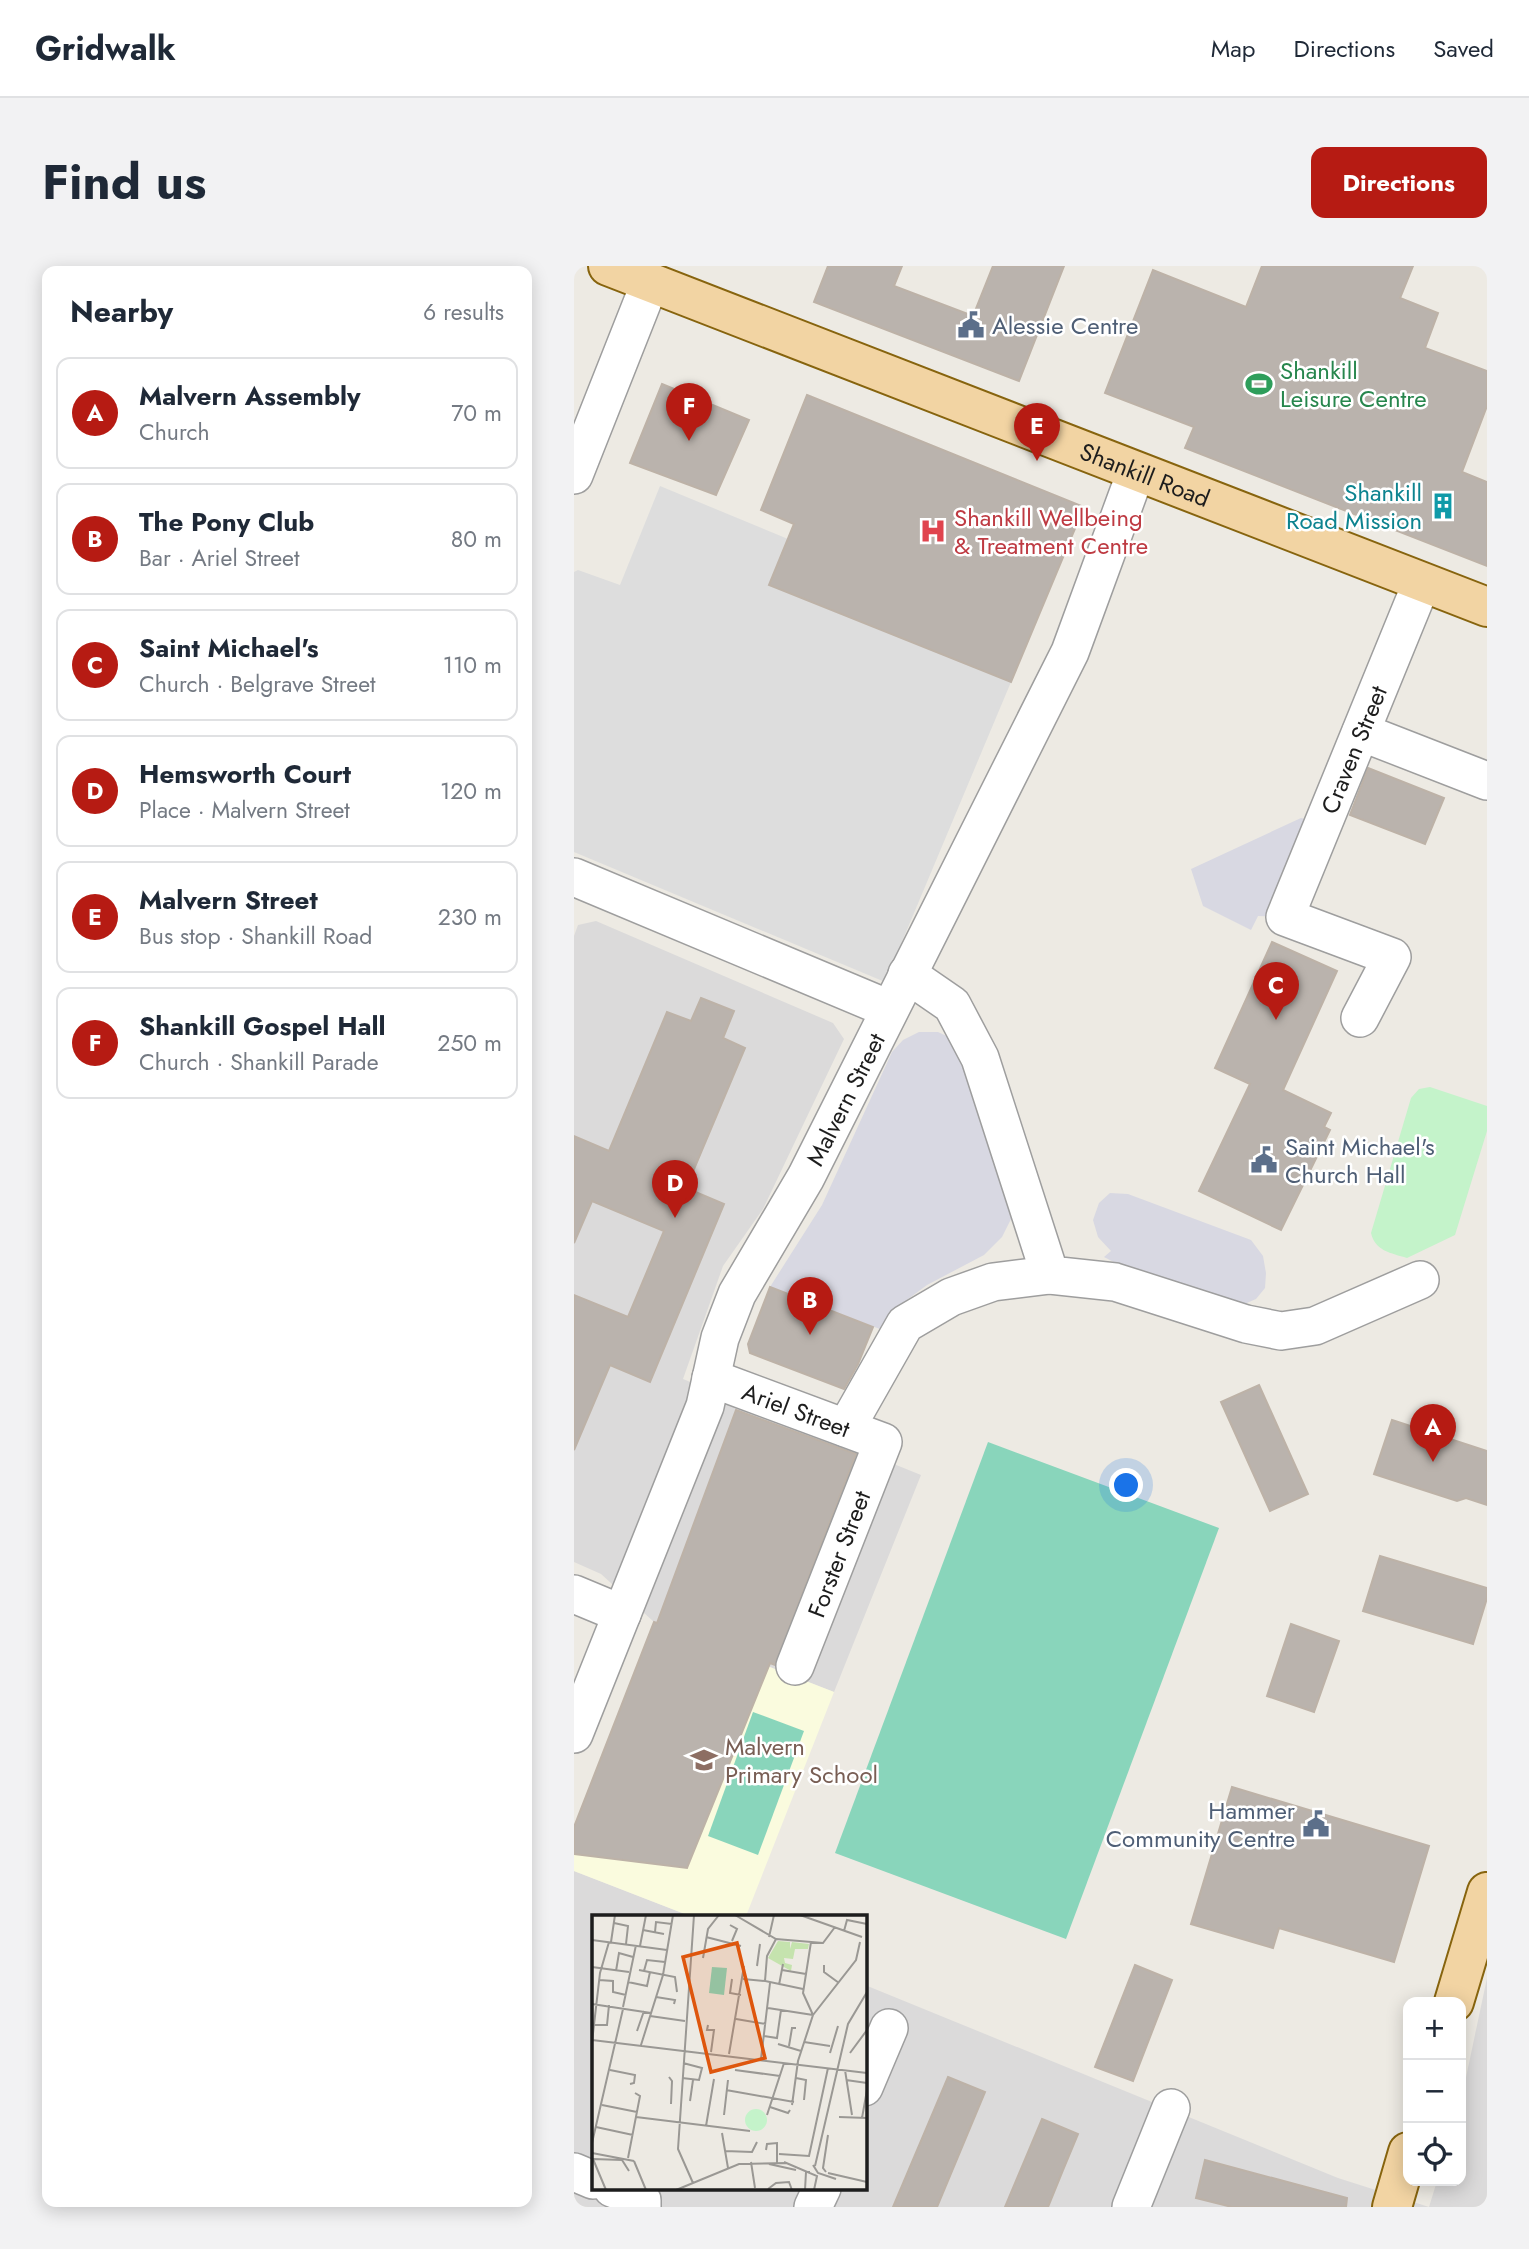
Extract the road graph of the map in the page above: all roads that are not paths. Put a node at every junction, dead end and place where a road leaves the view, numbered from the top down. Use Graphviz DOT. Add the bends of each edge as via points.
graph roads {
  1 [pos="608,266"];
  2 [pos="650,283"];
  3 [pos="1136,472"];
  4 [pos="574,475"];
  5 [pos="1422,582"];
  6 [pos="1487,607"];
  7 [pos="1361,732"];
  8 [pos="1487,781"];
  9 [pos="574,877"];
  10 [pos="907,974"];
  11 [pos="889,1009"];
  12 [pos="1360,1017"];
  13 [pos="1050,1275"];
  14 [pos="1420,1280"];
  15 [pos="711,1378"];
  16 [pos="846,1428"];
  17 [pos="883,1442"];
  18 [pos="574,1594"];
  19 [pos="622,1614"];
  20 [pos="795,1666"];
  21 [pos="574,1734"];
  22 [pos="1487,1892"];
  23 [pos="1456,1997"];
  24 [pos="889,2028"];
  25 [pos="866,2082"];
  26 [pos="1171,2108"];
  27 [pos="1403,2169"];
  28 [pos="574,2172"];
  29 [pos="592,2180"];
  30 [pos="617,2190"];
  31 [pos="821,2190"];
  32 [pos="642,2207"];
  33 [pos="813,2207"];
  34 [pos="1131,2207"];
  35 [pos="1392,2207"];
  1 -- 2 [label="main road, Shankill Road"];
  2 -- 3 [label="main road, Shankill Road"];
  2 -- 4 [label="street"];
  3 -- 5 [label="main road, Shankill Road"];
  3 -- 10 [label="street, Malvern Street" via="1070,652"];
  5 -- 6 [label="main road, Shankill Road"];
  5 -- 7 [label="street, Craven Street"];
  7 -- 8 [label="street"];
  7 -- 12 [label="street, Craven Street" via="1285,917 1392,957"];
  9 -- 11 [label="street"];
  10 -- 11 [label="street, Malvern Street"];
  10 -- 13 [label="street" via="952,1005 980,1058"];
  11 -- 15 [label="street, Malvern Street" via="806,1177 737,1294"];
  13 -- 14 [label="street" via="1119,1274 1246,1324 1281,1331 1315,1326"];
  13 -- 16 [label="street" via="993,1282 951,1297 905,1324"];
  15 -- 16 [label="street, Ariel Street"];
  15 -- 19 [label="street, Malvern Street" via="705,1406"];
  16 -- 17 [label="street, Ariel Street"];
  17 -- 20 [label="street, Forster Street"];
  18 -- 19 [label="street"];
  19 -- 21 [label="street, Malvern Street"];
  22 -- 23 [label="main road"];
  24 -- 25 [label="street"];
  26 -- 34 [label="street"];
  27 -- 35 [label="main road"];
  28 -- 29 [label="street"];
  30 -- 32 [label="street" via="642,2200"];
  31 -- 33 [label="street"];
}
